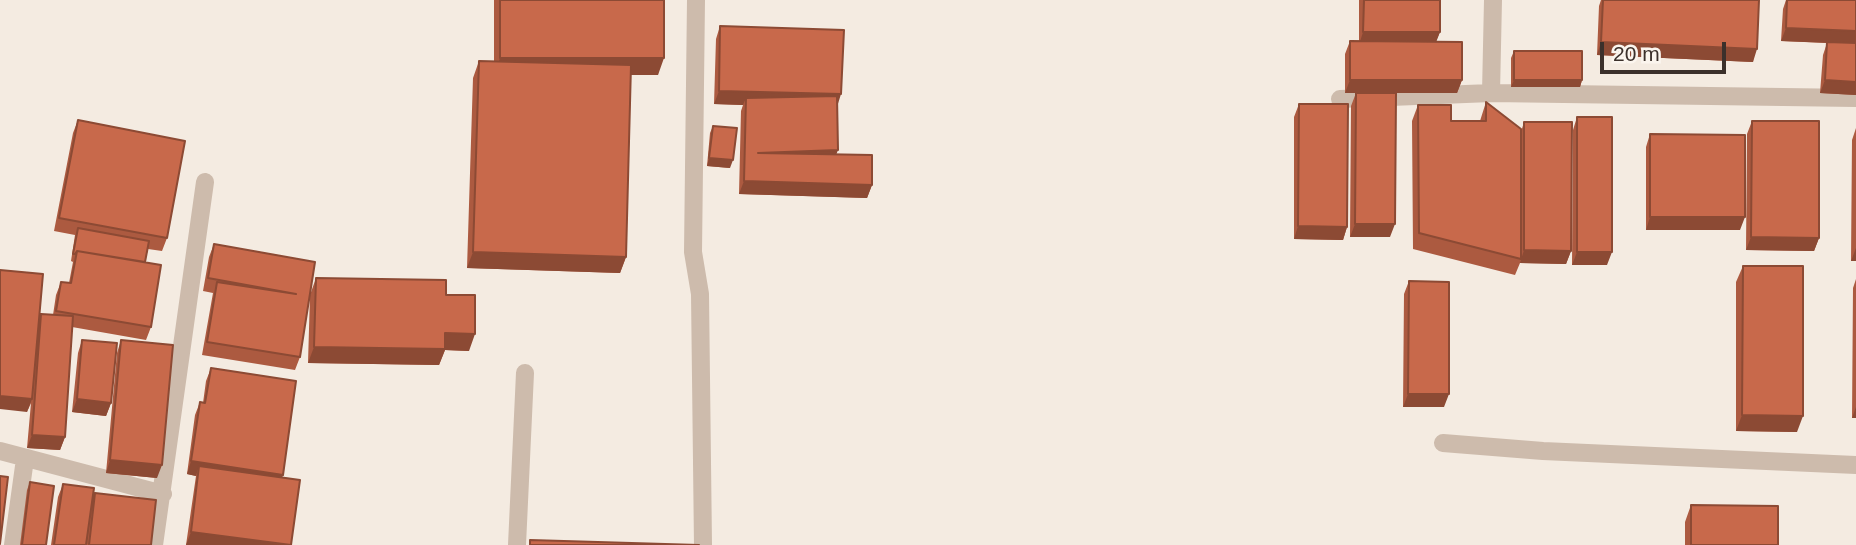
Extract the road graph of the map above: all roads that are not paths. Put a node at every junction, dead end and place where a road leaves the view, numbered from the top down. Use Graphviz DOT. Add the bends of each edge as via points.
graph roads {
  1 [pos="696,0"];
  2 [pos="1493,0"];
  3 [pos="1491,93"];
  4 [pos="1856,98"];
  5 [pos="1340,99"];
  6 [pos="205,182"];
  7 [pos="525,373"];
  8 [pos="1443,443"];
  9 [pos="0,451"];
  10 [pos="25,459"];
  11 [pos="1856,465"];
  12 [pos="163,494"];
  13 [pos="13,545"];
  14 [pos="155,545"];
  15 [pos="517,545"];
  16 [pos="703,545"];
  1 -- 16 [label="street" via="693,252 699,294"];
  2 -- 3 [label="street"];
  3 -- 4 [label="street"];
  3 -- 5 [label="street"];
  6 -- 12 [label="street"];
  7 -- 15 [label="street"];
  8 -- 11 [label="street"];
  9 -- 10 [label="street"];
  10 -- 12 [label="street"];
  10 -- 13 [label="street"];
  12 -- 14 [label="street"];
}
